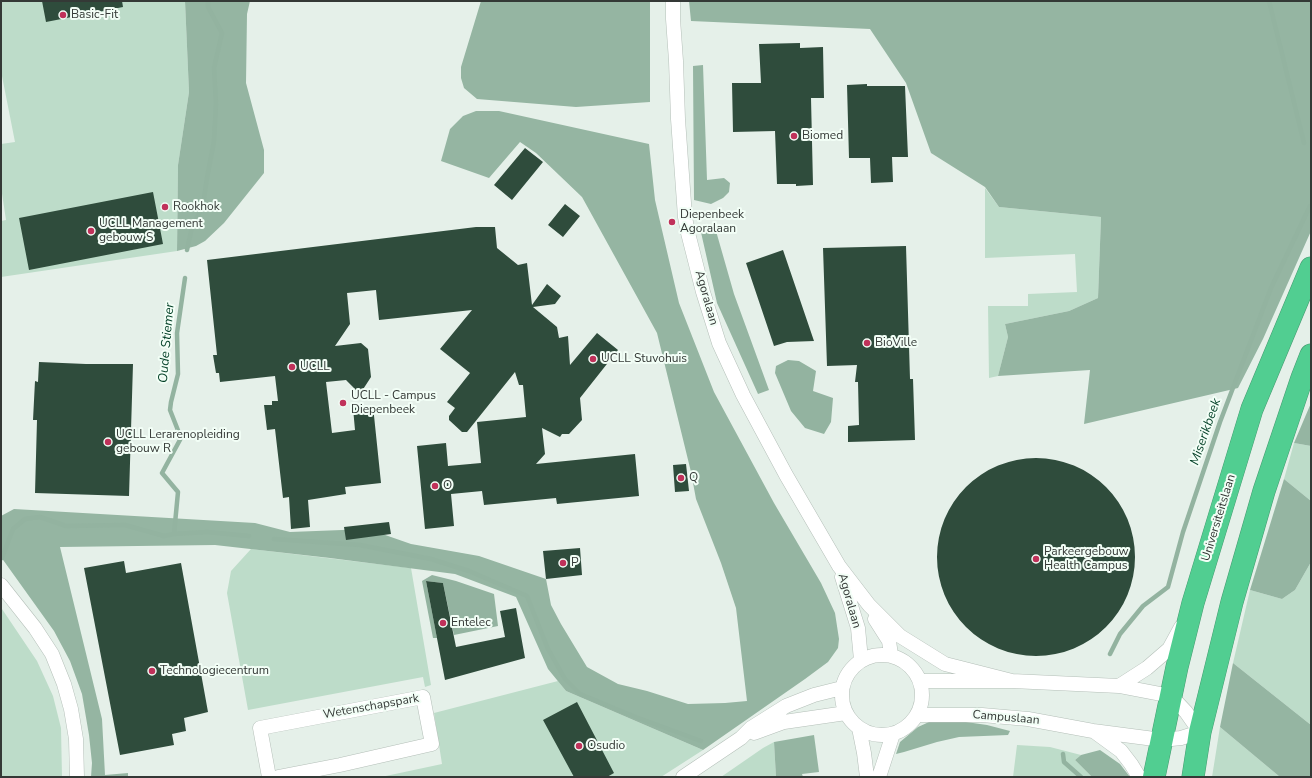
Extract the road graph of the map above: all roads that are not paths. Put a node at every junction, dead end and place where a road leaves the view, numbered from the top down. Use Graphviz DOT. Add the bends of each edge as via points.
graph roads {
  1 [pos="673,1"];
  2 [pos="1311,268"];
  3 [pos="1311,355"];
  4 [pos="839,566"];
  5 [pos="1,585"];
  6 [pos="1193,604"];
  7 [pos="869,606"];
  8 [pos="891,654"];
  9 [pos="860,660"];
  10 [pos="921,681"];
  11 [pos="1012,681"];
  12 [pos="1119,686"];
  13 [pos="842,688"];
  14 [pos="1171,696"];
  15 [pos="846,713"];
  16 [pos="918,715"];
  17 [pos="859,728"];
  18 [pos="1094,731"];
  19 [pos="1200,732"];
  20 [pos="893,734"];
  21 [pos="741,738"];
  22 [pos="1162,740"];
  23 [pos="77,777"];
  24 [pos="269,777"];
  25 [pos="278,777"];
  26 [pos="683,777"];
  27 [pos="867,777"];
  28 [pos="879,777"];
  29 [pos="1139,777"];
  30 [pos="1154,777"];
  31 [pos="1193,777"];
  1 -- 4 [label="street, Agoralaan" via="685,217 703,292 719,343 743,395"];
  2 -- 6 [label="highway, Universiteitslaan" via="1252,409"];
  3 -- 19 [label="highway" via="1260,506 1232,602"];
  4 -- 7 [label="street, Agoralaan"];
  4 -- 9 [label="street, Agoralaan" via="858,628"];
  5 -- 23 [label="street" via="52,654 64,684 76,739"];
  6 -- 12 [label="street" via="1169,649 1147,668"];
  6 -- 14 [label="highway, Universiteitslaan"];
  7 -- 8 [label="street, Agoralaan" via="889,642"];
  7 -- 11 [label="street, Agoralaan" via="900,636 946,664"];
  8 -- 9 [label="street" via="875,654"];
  8 -- 10 [label="street" via="909,664"];
  9 -- 13 [label="street" via="849,672"];
  10 -- 11 [label="street"];
  10 -- 16 [label="street" via="922,704"];
  11 -- 12 [label="street"];
  12 -- 14 [label="street"];
  13 -- 15 [label="street"];
  13 -- 21 [label="street" via="786,706 751,728"];
  14 -- 19 [label="street"];
  14 -- 22 [label="highway, Universiteitslaan"];
  15 -- 17 [label="street"];
  15 -- 21 [label="street" via="784,722"];
  16 -- 18 [label="street, Campuslaan" via="982,715 1028,719"];
  16 -- 20 [label="street" via="911,723"];
  17 -- 20 [label="street" via="881,735"];
  17 -- 27 [label="street"];
  18 -- 22 [label="street, Campuslaan"];
  18 -- 29 [label="street, Campuslaan" via="1121,751"];
  19 -- 22 [label="street, Campuslaan"];
  19 -- 31 [label="highway"];
  20 -- 28 [label="street"];
  21 -- 26 [label="street"];
  22 -- 30 [label="highway, Universiteitslaan"];
  24 -- 25 [label="street, Wetenschapspark" via="260,728 423,696 432,744"];
}
